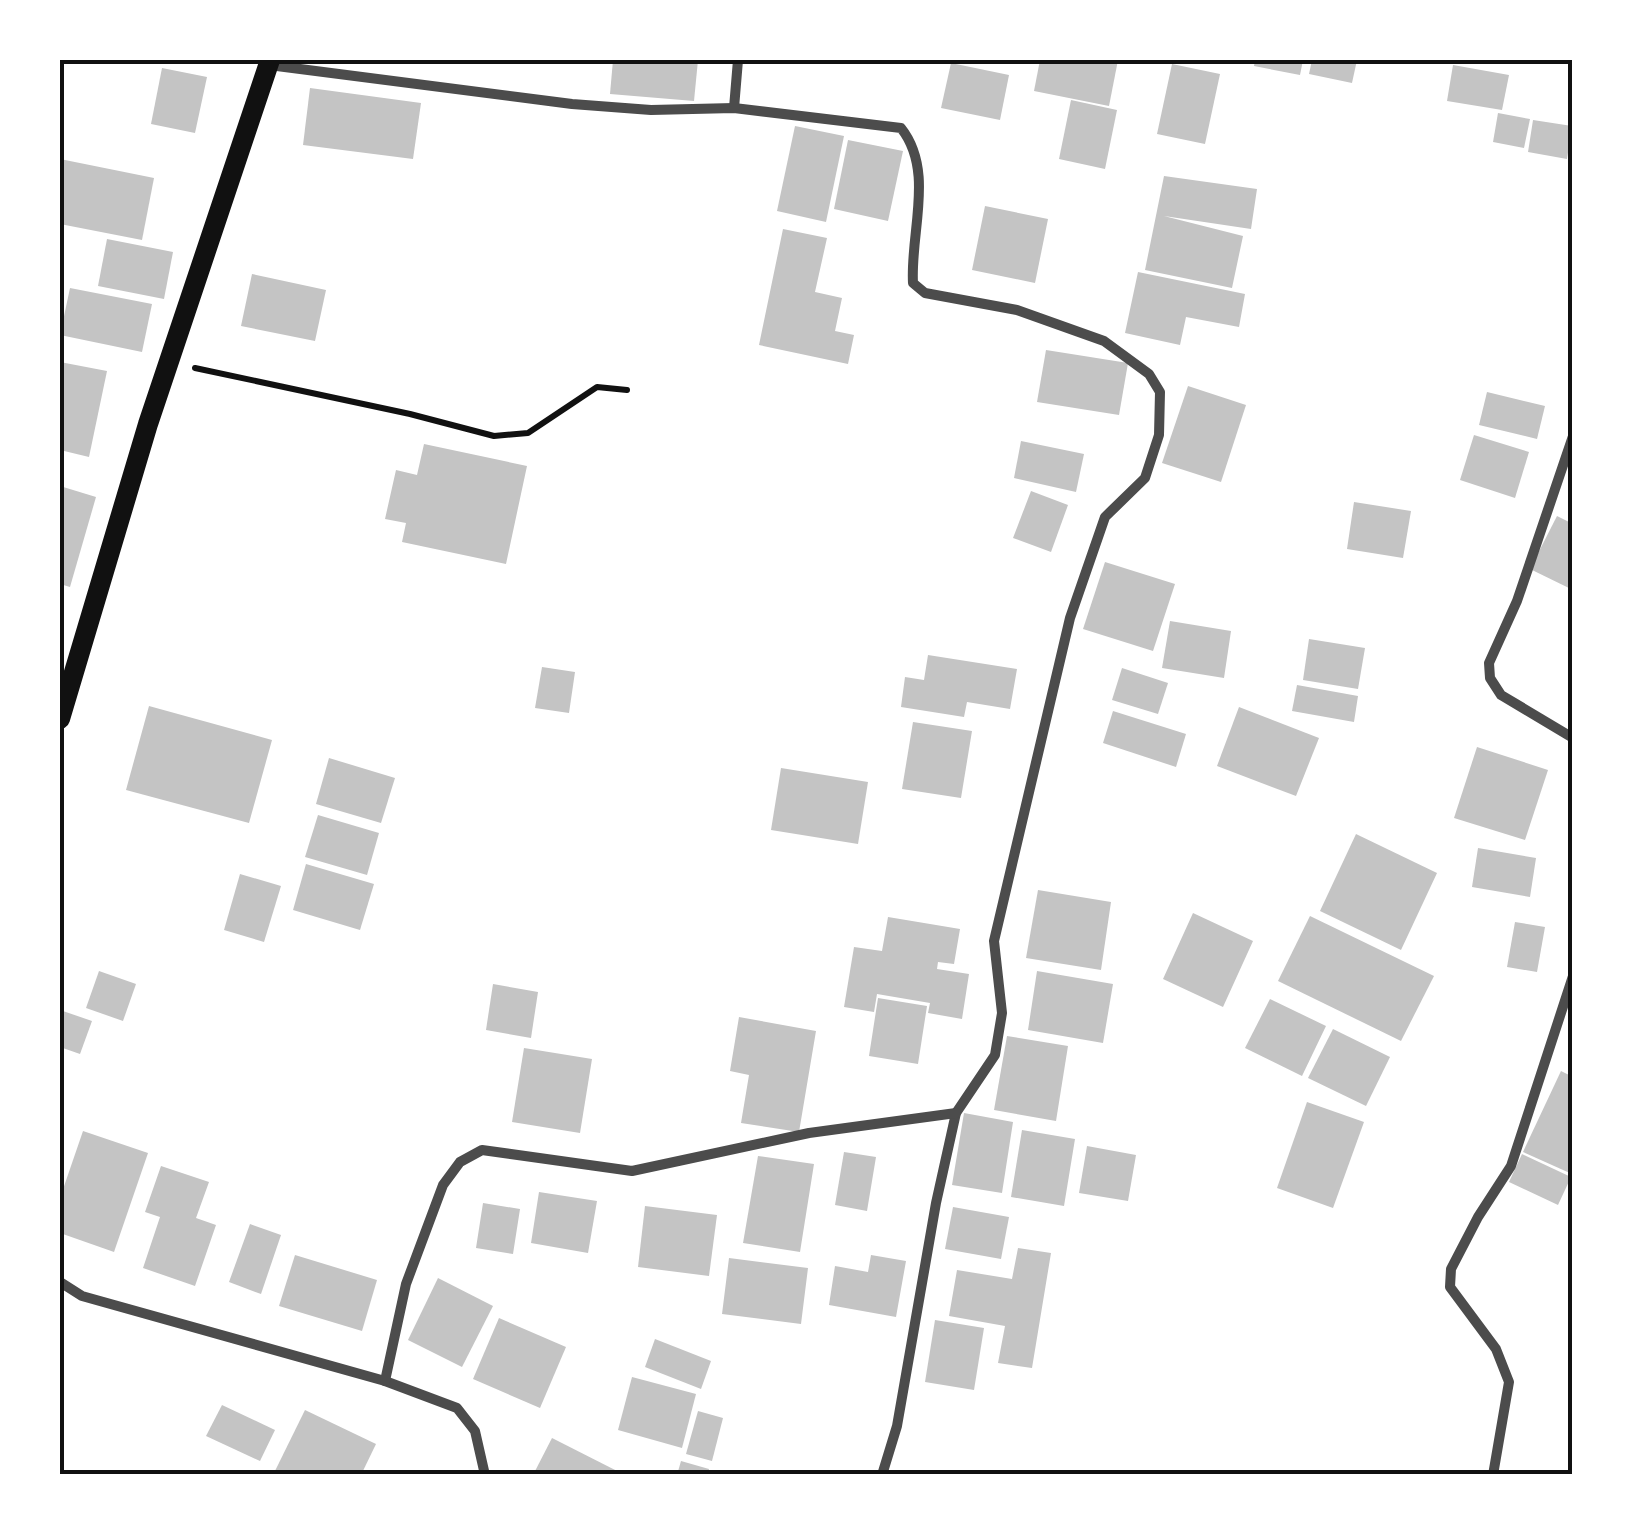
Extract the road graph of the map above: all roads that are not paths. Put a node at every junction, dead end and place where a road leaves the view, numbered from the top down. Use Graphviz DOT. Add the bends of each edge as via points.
graph roads {
  1 [pos="738,60"];
  2 [pos="269,63"];
  3 [pos="734,108"];
  4 [pos="1573,436"];
  5 [pos="60,719"];
  6 [pos="1573,738"];
  7 [pos="1573,976"];
  8 [pos="956,1112"];
  9 [pos="60,1282"];
  10 [pos="385,1381"];
  11 [pos="485,1475"];
  12 [pos="882,1475"];
  13 [pos="1493,1475"];
  1 -- 3 [label="street"];
  2 -- 3 [label="street" via="572,104"];
  2 -- 5 [label="main road"];
  3 -- 8 [label="street" via="901,128 912,142 919,176 913,283 925,293 1017,310 1104,341 1149,374 1160,392 1159,435 1144,478 1104,517 1070,618 994,941 1002,1013 996,1055"];
  4 -- 6 [label="street" via="1489,663 1502,695"];
  7 -- 13 [label="street" via="1511,1166 1451,1269 1450,1287 1496,1349 1509,1382"];
  8 -- 10 [label="street" via="809,1133 632,1171 482,1150 460,1162 443,1185 406,1284"];
  8 -- 12 [label="street"];
  9 -- 10 [label="street" via="82,1296"];
  10 -- 11 [label="street" via="458,1408 475,1431"];
}
